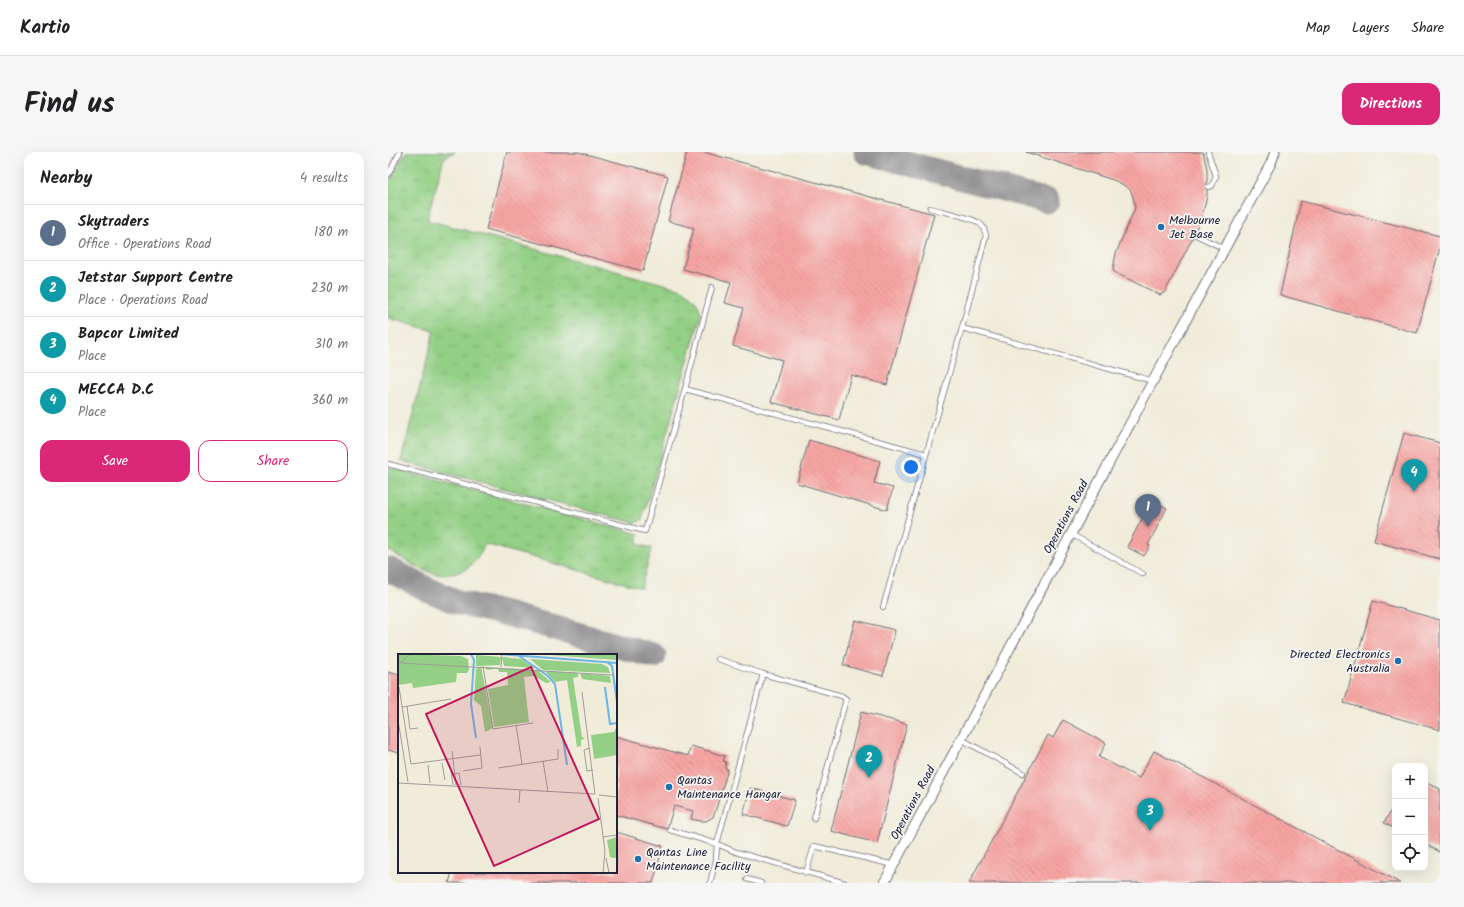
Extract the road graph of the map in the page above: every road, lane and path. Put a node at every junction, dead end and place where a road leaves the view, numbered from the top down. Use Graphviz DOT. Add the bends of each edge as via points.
graph roads {
  1 [pos="400,152"];
  2 [pos="1208,152"];
  3 [pos="1275,152"];
  4 [pos="1280,152"];
  5 [pos="1271,164"];
  6 [pos="388,175"];
  7 [pos="1208,187"];
  8 [pos="930,208"];
  9 [pos="1194,234"];
  10 [pos="1225,249"];
  11 [pos="712,286"];
  12 [pos="962,328"];
  13 [pos="1153,381"];
  14 [pos="685,389"];
  15 [pos="926,454"];
  16 [pos="388,464"];
  17 [pos="1071,534"];
  18 [pos="1143,574"];
  19 [pos="883,607"];
  20 [pos="718,659"];
  21 [pos="763,674"];
  22 [pos="961,739"];
  23 [pos="1023,773"];
  24 [pos="814,818"];
  25 [pos="670,830"];
  26 [pos="717,844"];
  27 [pos="894,865"];
  28 [pos="806,873"];
  29 [pos="747,879"];
  30 [pos="710,883"];
  31 [pos="761,883"];
  32 [pos="845,883"];
  33 [pos="884,883"];
  1 -- 6 [label="lane"];
  2 -- 7 [label="lane" via="1216,176 1212,186"];
  3 -- 5 [label="street, Operations Road"];
  4 -- 5 [label="street, Operations Road"];
  5 -- 10 [label="street, Operations Road"];
  8 -- 12 [label="lane" via="972,219 985,229 985,242"];
  9 -- 10 [label="lane"];
  10 -- 13 [label="street, Operations Road"];
  11 -- 14 [label="lane"];
  12 -- 13 [label="lane"];
  12 -- 15 [label="lane"];
  13 -- 17 [label="street, Operations Road"];
  14 -- 15 [label="lane"];
  14 -- 16 [label="lane" via="645,531"];
  15 -- 19 [label="lane"];
  17 -- 18 [label="lane"];
  17 -- 22 [label="street, Operations Road"];
  20 -- 21 [label="lane"];
  21 -- 24 [label="lane" via="846,699"];
  21 -- 26 [label="lane"];
  22 -- 23 [label="lane"];
  22 -- 27 [label="street, Operations Road"];
  25 -- 26 [label="lane"];
  26 -- 28 [label="lane"];
  26 -- 30 [label="lane"];
  27 -- 28 [label="lane" via="814,846"];
  27 -- 33 [label="street, Operations Road"];
  28 -- 32 [label="lane"];
  29 -- 31 [label="lane"];
}
